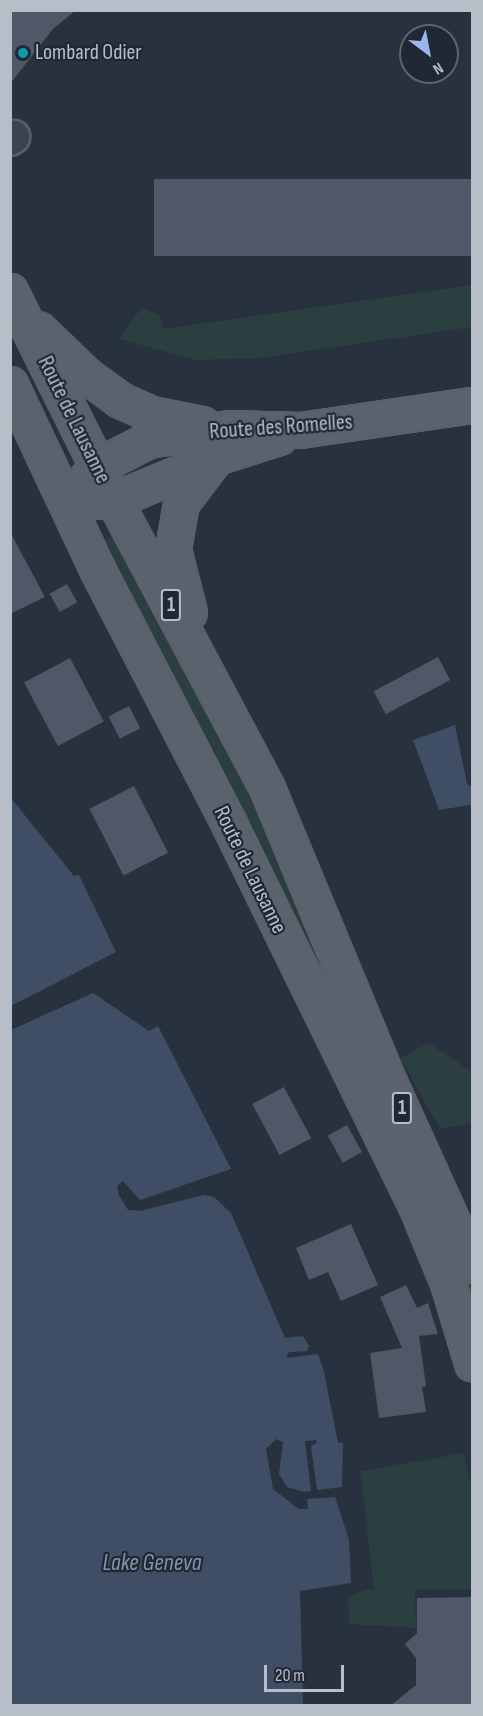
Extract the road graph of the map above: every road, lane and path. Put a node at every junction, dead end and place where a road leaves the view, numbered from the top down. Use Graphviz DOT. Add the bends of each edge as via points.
graph roads {
  1 [pos="18,303"];
  2 [pos="10,384"];
  3 [pos="472,405"];
  4 [pos="222,443"];
  5 [pos="96,467"];
  6 [pos="114,500"];
  7 [pos="67,502"];
  8 [pos="204,665"];
  9 [pos="472,1265"];
  10 [pos="472,1363"];
  1 -- 4 [label="main road" via="86,375 120,400"];
  1 -- 5 [label="main road, Route de Lausanne / 1"];
  2 -- 7 [label="main road, Route de Lausanne / 1"];
  3 -- 4 [label="main road, Route des Romelles"];
  4 -- 5 [label="main road, Route des Romelles" via="148,440"];
  4 -- 6 [label="main road, Route des Romelles"];
  4 -- 8 [label="main road" via="180,502 172,543"];
  5 -- 6 [label="main road, Route de Lausanne / 1"];
  5 -- 7 [label="main road"];
  6 -- 7 [label="main road"];
  6 -- 8 [label="main road, Route de Lausanne / 1"];
  7 -- 10 [label="main road, Route de Lausanne / 1" via="415,1203 448,1283"];
  8 -- 9 [label="main road, Route de Lausanne / 1" via="279,812 383,1069"];
}
